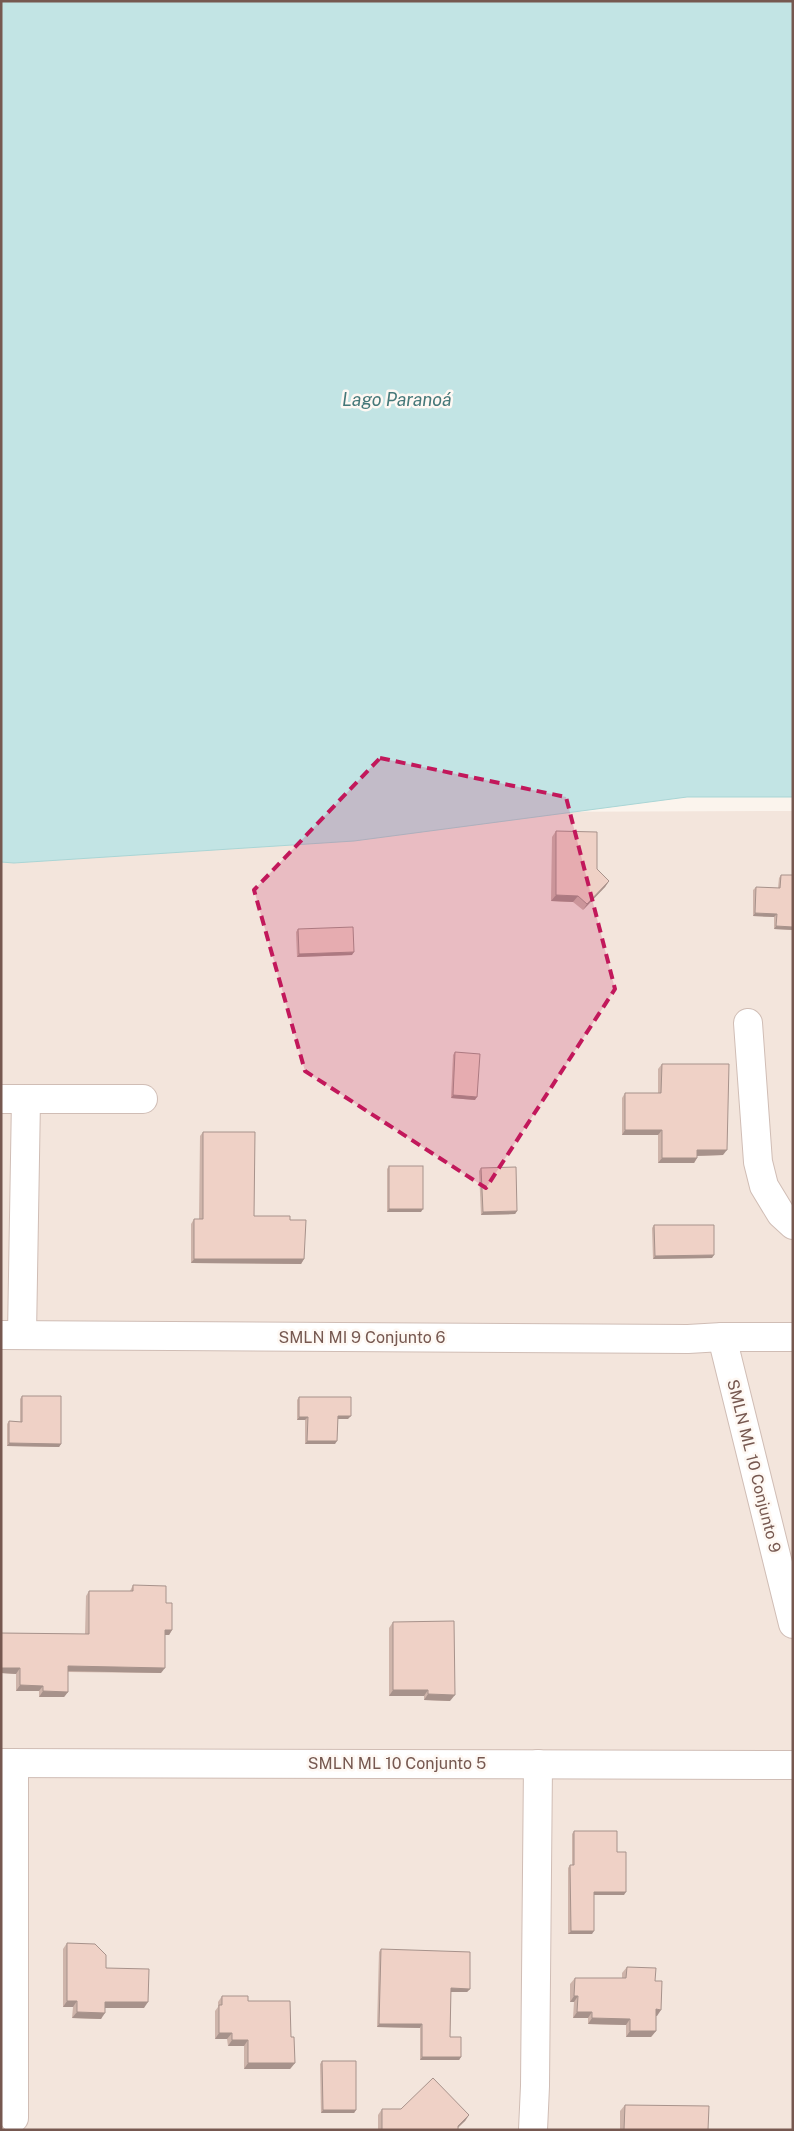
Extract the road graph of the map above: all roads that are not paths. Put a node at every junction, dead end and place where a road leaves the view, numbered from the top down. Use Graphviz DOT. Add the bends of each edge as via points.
graph roads {
  1 [pos="748,1023"];
  2 [pos="14,1099"];
  3 [pos="143,1099"];
  4 [pos="793,1226"];
  5 [pos="12,1335"];
  6 [pos="722,1337"];
  7 [pos="793,1337"];
  8 [pos="793,1624"];
  9 [pos="8,1763"];
  10 [pos="538,1764"];
  11 [pos="793,1764"];
  12 [pos="14,2118"];
  13 [pos="533,2130"];
  1 -- 4 [label="street" via="758,1162 764,1186 781,1214"];
  2 -- 3 [label="street"];
  2 -- 5 [label="street"];
  5 -- 6 [label="street, SMLN MI 9 Conjunto 6"];
  6 -- 7 [label="street, SMLN MI 9 Conjunto 6"];
  6 -- 8 [label="street, SMLN ML 10 Conjunto 9"];
  9 -- 10 [label="street, SMLN ML 10 Conjunto 5"];
  9 -- 12 [label="street"];
  10 -- 11 [label="street, SMLN ML 10 Conjunto 5"];
  10 -- 13 [label="street"];
}
